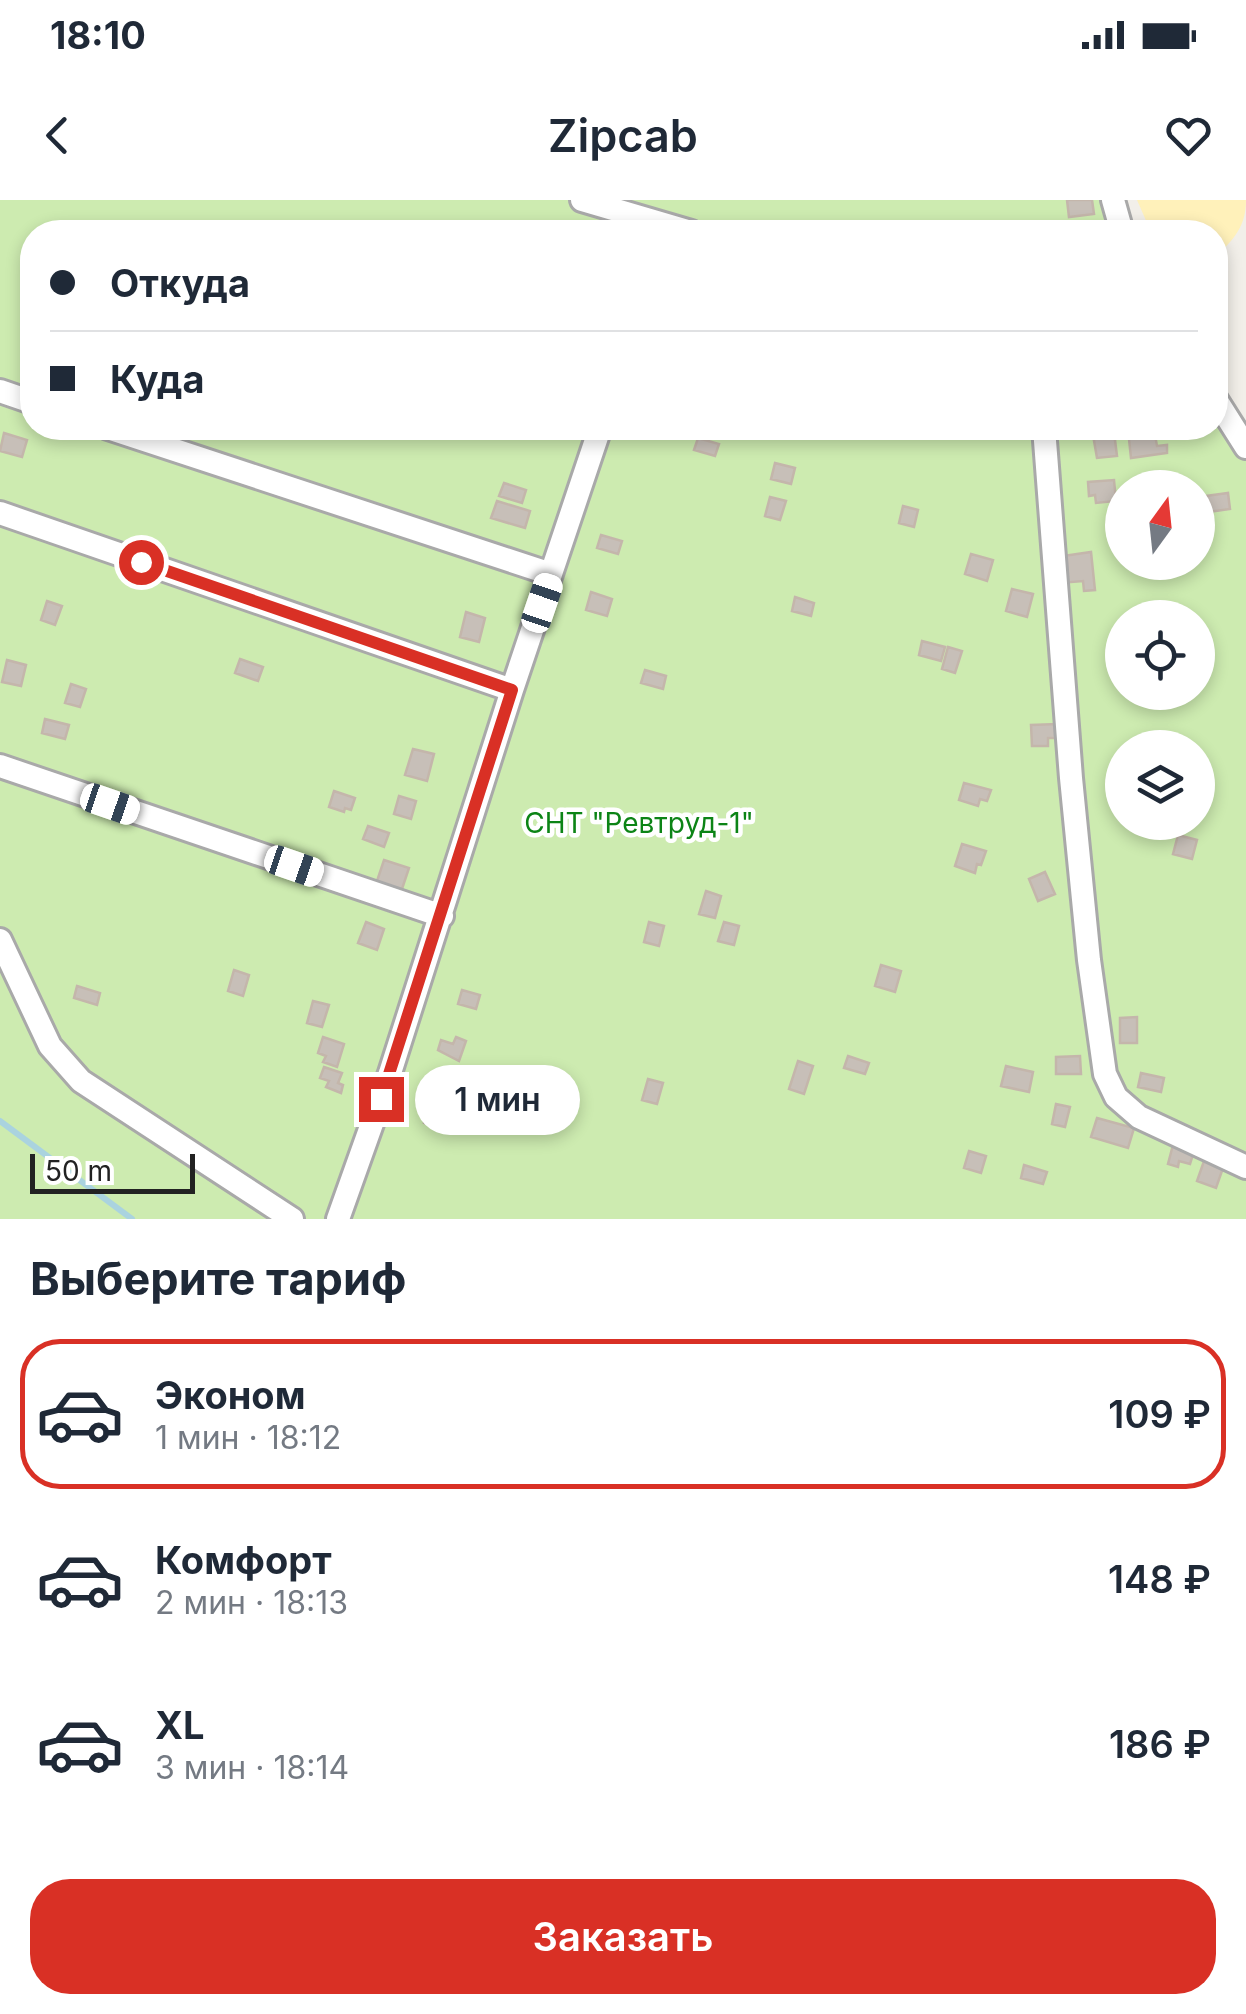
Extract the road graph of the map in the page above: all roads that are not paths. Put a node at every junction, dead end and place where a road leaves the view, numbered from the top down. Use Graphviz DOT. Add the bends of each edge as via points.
graph roads {
  1 [pos="582,200"];
  2 [pos="636,220"];
  3 [pos="1228,419"];
  4 [pos="144,440"];
  5 [pos="596,440"];
  6 [pos="1045,440"];
  7 [pos="1246,447"];
  8 [pos="0,513"];
  9 [pos="552,574"];
  10 [pos="512,690"];
  11 [pos="0,766"];
  12 [pos="442,916"];
  13 [pos="0,940"];
  14 [pos="1246,1167"];
  15 [pos="292,1219"];
  16 [pos="338,1219"];
  1 -- 2 [label="street"];
  3 -- 7 [label="street"];
  4 -- 9 [label="street"];
  5 -- 9 [label="street"];
  6 -- 14 [label="street" via="1077,842 1105,1074 1116,1097 1138,1117"];
  8 -- 10 [label="street"];
  9 -- 10 [label="street"];
  10 -- 12 [label="street"];
  11 -- 12 [label="street"];
  12 -- 16 [label="street"];
  13 -- 15 [label="street" via="50,1046 81,1081"];
}
